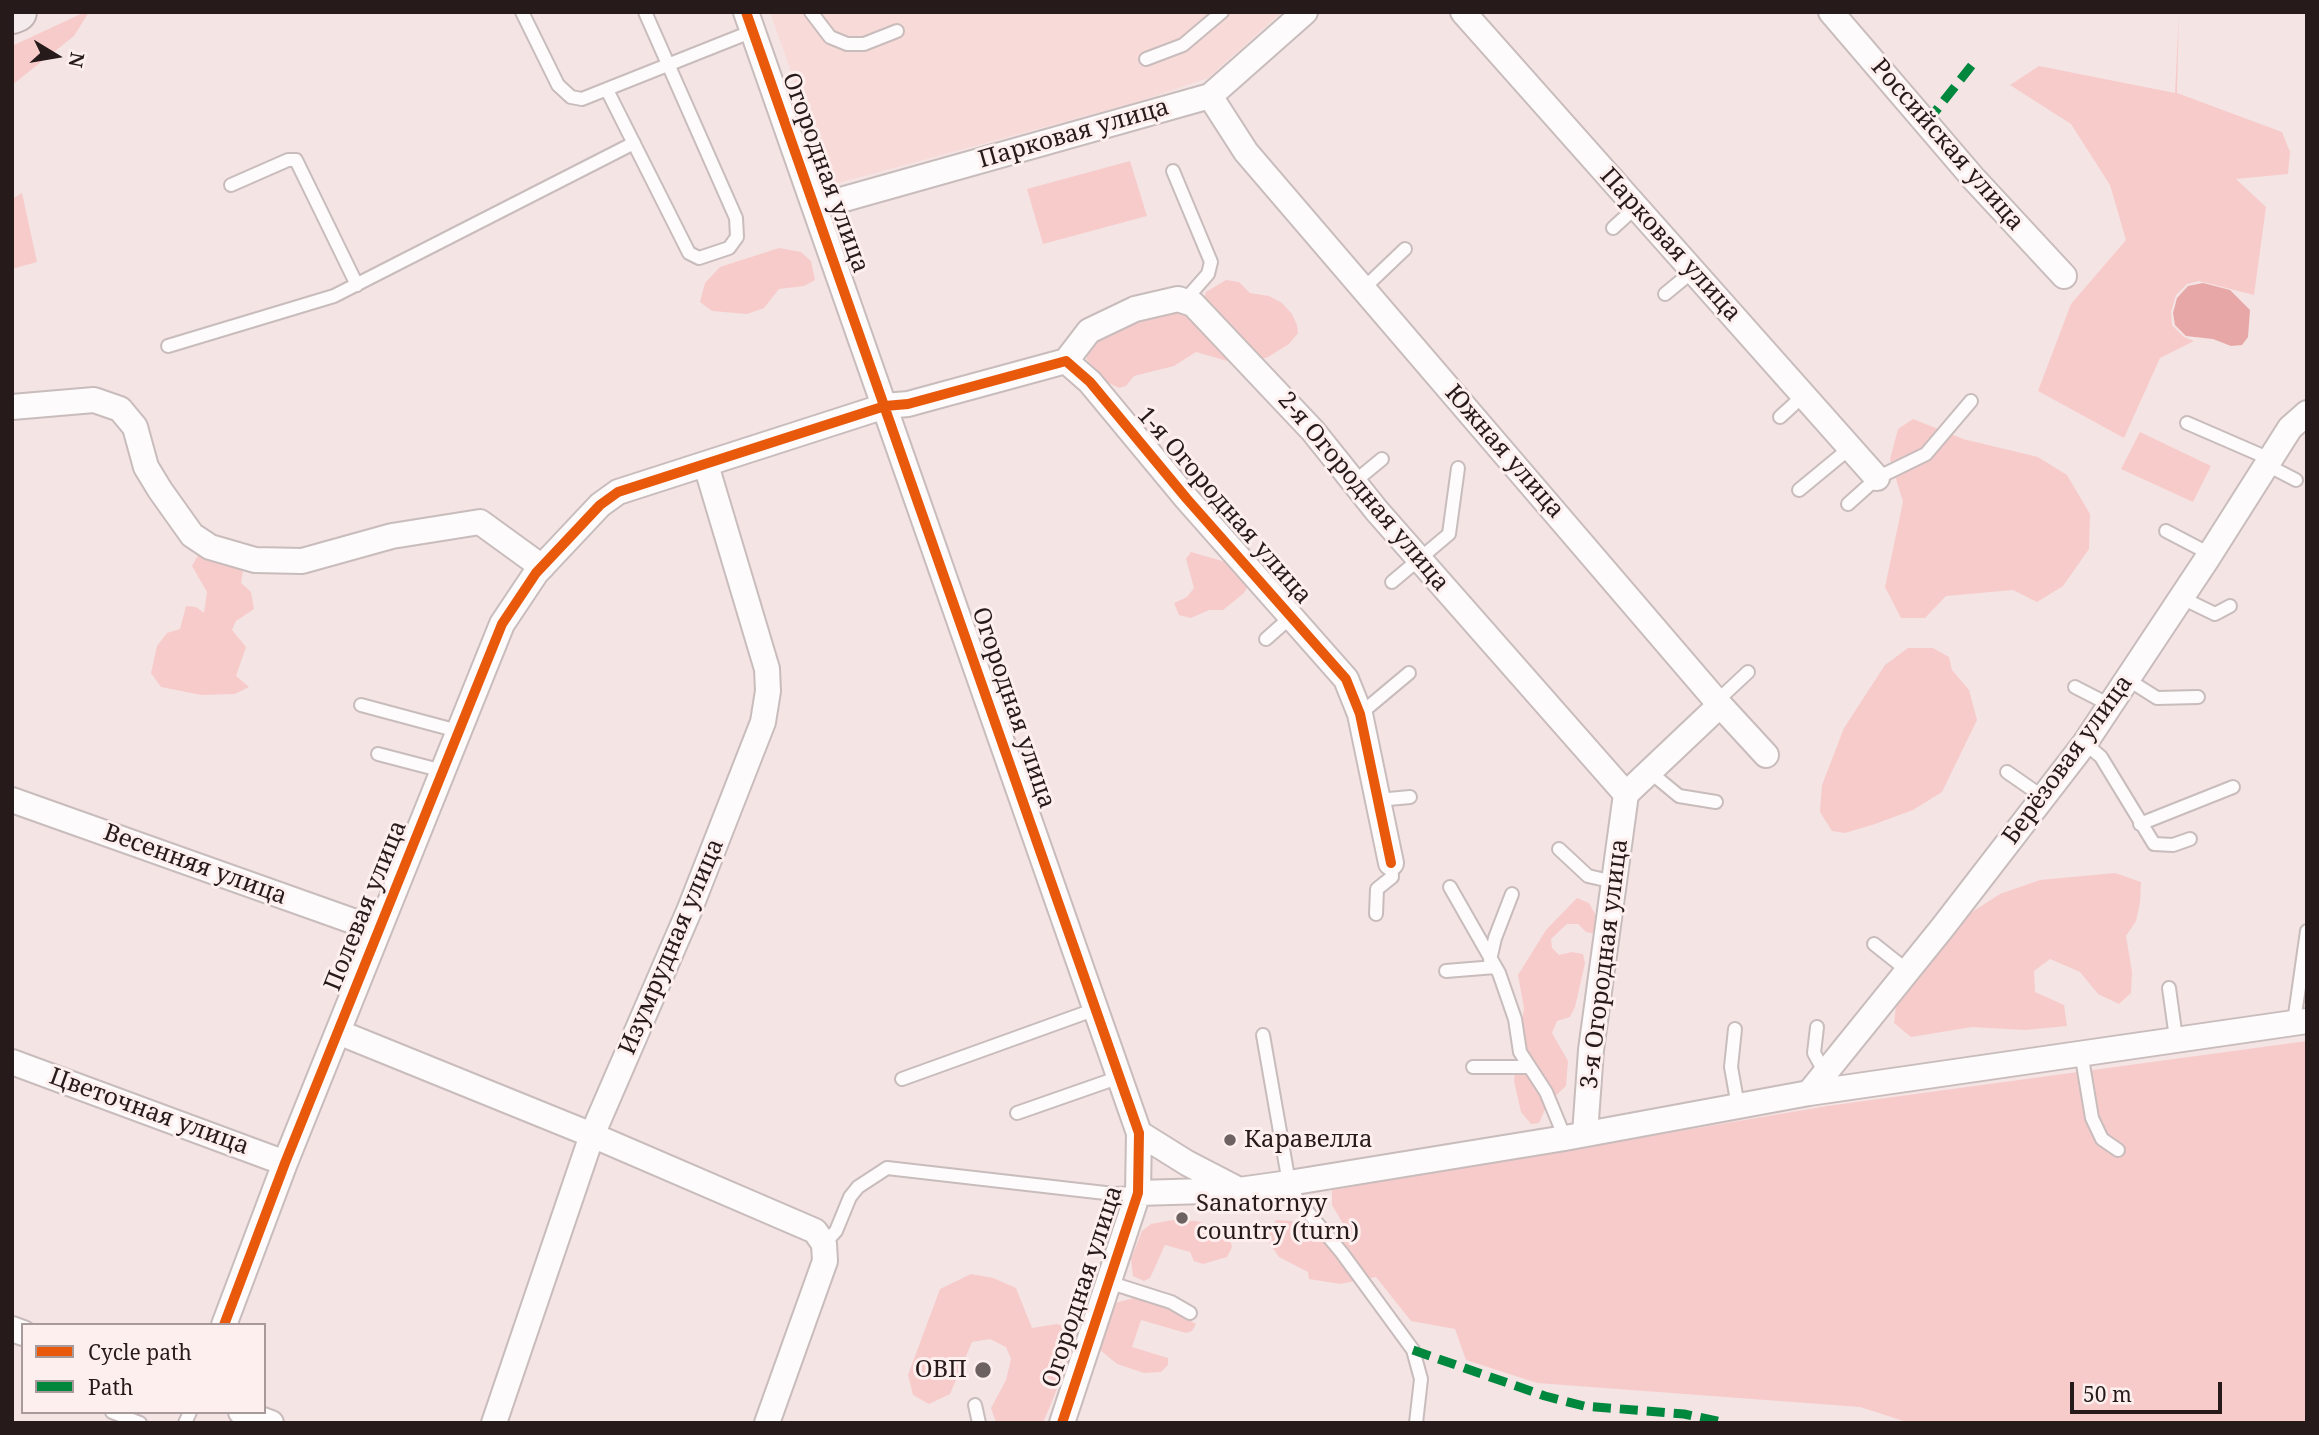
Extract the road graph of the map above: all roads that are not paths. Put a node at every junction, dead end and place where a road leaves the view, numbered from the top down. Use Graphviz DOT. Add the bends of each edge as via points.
graph roads {
  1 [pos="522,12"];
  2 [pos="645,12"];
  3 [pos="811,12"];
  4 [pos="1222,12"];
  5 [pos="1305,12"];
  6 [pos="1463,12"];
  7 [pos="1831,12"];
  8 [pos="749,21"];
  9 [pos="897,31"];
  10 [pos="1146,59"];
  11 [pos="670,62"];
  12 [pos="607,90"];
  13 [pos="1210,96"];
  14 [pos="634,143"];
  15 [pos="1173,171"];
  16 [pos="231,185"];
  17 [pos="1636,206"];
  18 [pos="816,207"];
  19 [pos="1613,228"];
  20 [pos="1405,249"];
  21 [pos="1693,271"];
  22 [pos="2064,276"];
  23 [pos="357,285"];
  24 [pos="1363,289"];
  25 [pos="1665,294"];
  26 [pos="1185,300"];
  27 [pos="168,346"];
  28 [pos="1066,360"];
  29 [pos="1804,396"];
  30 [pos="1971,401"];
  31 [pos="885,406"];
  32 [pos="12,407"];
  33 [pos="2307,413"];
  34 [pos="1780,417"];
  35 [pos="2187,423"];
  36 [pos="1850,448"];
  37 [pos="1382,459"];
  38 [pos="2268,462"];
  39 [pos="706,465"];
  40 [pos="1458,468"];
  41 [pos="1877,478"];
  42 [pos="2296,480"];
  43 [pos="1354,482"];
  44 [pos="1799,490"];
  45 [pos="1848,504"];
  46 [pos="2166,531"];
  47 [pos="2210,554"];
  48 [pos="1419,559"];
  49 [pos="542,567"];
  50 [pos="1392,582"];
  51 [pos="2182,598"];
  52 [pos="2230,606"];
  53 [pos="1292,616"];
  54 [pos="1266,639"];
  55 [pos="1748,672"];
  56 [pos="1409,673"];
  57 [pos="2127,680"];
  58 [pos="2075,687"];
  59 [pos="2198,697"];
  60 [pos="1718,703"];
  61 [pos="361,705"];
  62 [pos="2110,705"];
  63 [pos="1360,715"];
  64 [pos="458,731"];
  65 [pos="2085,743"];
  66 [pos="377,754"];
  67 [pos="1766,755"];
  68 [pos="443,771"];
  69 [pos="1650,772"];
  70 [pos="2007,772"];
  71 [pos="2233,788"];
  72 [pos="1626,794"];
  73 [pos="1410,797"];
  74 [pos="2043,797"];
  75 [pos="12,800"];
  76 [pos="1378,800"];
  77 [pos="1716,802"];
  78 [pos="2140,824"];
  79 [pos="2190,839"];
  80 [pos="1559,849"];
  81 [pos="1391,863"];
  82 [pos="1614,882"];
  83 [pos="1450,887"];
  84 [pos="1512,894"];
  85 [pos="1376,914"];
  86 [pos="378,930"];
  87 [pos="2307,931"];
  88 [pos="1874,944"];
  89 [pos="1493,963"];
  90 [pos="1446,971"];
  91 [pos="1908,971"];
  92 [pos="2169,988"];
  93 [pos="1096,1009"];
  94 [pos="2300,1021"];
  95 [pos="1817,1027"];
  96 [pos="1735,1029"];
  97 [pos="338,1032"];
  98 [pos="1262,1035"];
  99 [pos="2176,1038"];
  100 [pos="2081,1051"];
  101 [pos="12,1062"];
  102 [pos="1473,1067"];
  103 [pos="1528,1067"];
  104 [pos="1825,1073"];
  105 [pos="1120,1077"];
  106 [pos="902,1079"];
  107 [pos="1809,1093"];
  108 [pos="1738,1106"];
  109 [pos="1017,1113"];
  110 [pos="1139,1133"];
  111 [pos="593,1135"];
  112 [pos="1575,1136"];
  113 [pos="2118,1150"];
  114 [pos="285,1163"];
  115 [pos="1289,1183"];
  116 [pos="1239,1189"];
  117 [pos="1138,1193"];
  118 [pos="824,1253"];
  119 [pos="1108,1282"];
  120 [pos="1190,1313"];
  121 [pos="225,1323"];
  122 [pos="975,1405"];
  123 [pos="117,1414"];
  124 [pos="246,1414"];
  125 [pos="140,1423"];
  126 [pos="271,1423"];
  127 [pos="494,1423"];
  128 [pos="767,1423"];
  129 [pos="979,1423"];
  130 [pos="1062,1423"];
  131 [pos="1416,1423"];
  1 -- 12 [label="lane" via="558,85 571,97 582,99"];
  2 -- 11 [label="lane"];
  3 -- 9 [label="lane" via="830,37 847,44 864,44"];
  4 -- 10 [label="lane" via="1183,45"];
  5 -- 13 [label="street, Парковая улица"];
  6 -- 17 [label="street, Парковая улица"];
  7 -- 22 [label="street, Российская улица"];
  8 -- 11 [label="lane"];
  8 -- 18 [label="street, Огородная улица"];
  11 -- 12 [label="lane"];
  11 -- 14 [label="lane" via="736,218 735,244 710,256 699,258 689,253"];
  12 -- 14 [label="lane"];
  13 -- 18 [label="street, Парковая улица"];
  13 -- 24 [label="street, Южная улица" via="1246,152"];
  14 -- 23 [label="lane"];
  15 -- 26 [label="lane" via="1211,262 1208,274"];
  16 -- 23 [label="lane" via="296,160"];
  17 -- 19 [label="lane"];
  17 -- 21 [label="street, Парковая улица"];
  18 -- 31 [label="street, Огородная улица"];
  20 -- 24 [label="lane"];
  21 -- 25 [label="lane"];
  21 -- 29 [label="street, Парковая улица"];
  23 -- 27 [label="lane"];
  24 -- 60 [label="street, Южная улица"];
  26 -- 28 [label="street" via="1135,309 1089,331"];
  26 -- 43 [label="street, 2-я Огородная улица" via="1257,369"];
  28 -- 31 [label="street" via="908,404"];
  28 -- 53 [label="street, 1-я Огородная улица"];
  29 -- 34 [label="lane"];
  29 -- 36 [label="street, Парковая улица"];
  30 -- 41 [label="lane" via="1926,454"];
  31 -- 39 [label="street, Полевая улица"];
  31 -- 93 [label="street, Огородная улица"];
  32 -- 49 [label="street" via="94,400 120,409 135,427 146,467 160,490 192,535 209,547 255,560 302,561 392,536 480,522"];
  33 -- 38 [label="street, Берёзовая улица" via="2290,428"];
  35 -- 38 [label="lane"];
  36 -- 41 [label="street, Парковая улица"];
  36 -- 44 [label="lane"];
  37 -- 43 [label="lane"];
  38 -- 42 [label="lane"];
  38 -- 47 [label="street, Берёзовая улица"];
  39 -- 49 [label="street, Полевая улица" via="618,492"];
  39 -- 111 [label="street, Изумрудная улица" via="767,669 763,722"];
  40 -- 48 [label="lane" via="1449,534"];
  41 -- 45 [label="lane"];
  43 -- 48 [label="street, 2-я Огородная улица"];
  46 -- 47 [label="lane"];
  47 -- 51 [label="street, Берёзовая улица"];
  48 -- 50 [label="lane"];
  48 -- 72 [label="street, 2-я Огородная улица" via="1577,727"];
  49 -- 64 [label="street, Полевая улица" via="502,624"];
  51 -- 52 [label="lane" via="2215,614"];
  51 -- 57 [label="street, Берёзовая улица"];
  53 -- 54 [label="lane"];
  53 -- 63 [label="street, 1-я Огородная улица" via="1346,679"];
  55 -- 60 [label="lane"];
  56 -- 63 [label="lane"];
  57 -- 59 [label="lane" via="2157,698"];
  57 -- 62 [label="street, Берёзовая улица"];
  58 -- 62 [label="lane"];
  60 -- 67 [label="street, Южная улица"];
  60 -- 69 [label="street"];
  61 -- 64 [label="lane"];
  62 -- 65 [label="street, Берёзовая улица"];
  63 -- 76 [label="street, 1-я Огородная улица"];
  64 -- 68 [label="street, Полевая улица"];
  65 -- 74 [label="street, Берёзовая улица"];
  65 -- 78 [label="lane" via="2101,757"];
  66 -- 68 [label="lane"];
  68 -- 86 [label="street, Полевая улица"];
  69 -- 72 [label="street"];
  69 -- 77 [label="lane" via="1679,796"];
  70 -- 74 [label="lane"];
  71 -- 78 [label="lane"];
  72 -- 82 [label="street, 3-я Огородная улица"];
  73 -- 76 [label="lane"];
  74 -- 91 [label="street, Берёзовая улица"];
  75 -- 86 [label="street, Весенняя улица"];
  76 -- 81 [label="street, 1-я Огородная улица"];
  78 -- 79 [label="lane" via="2154,844"];
  80 -- 82 [label="lane" via="1588,877"];
  81 -- 85 [label="lane" via="1391,877 1377,889"];
  82 -- 112 [label="street, 3-я Огородная улица" via="1607,992"];
  83 -- 89 [label="lane"];
  84 -- 89 [label="lane" via="1495,938"];
  86 -- 97 [label="street, Полевая улица"];
  87 -- 94 [label="lane"];
  88 -- 91 [label="lane"];
  89 -- 90 [label="lane"];
  89 -- 103 [label="lane" via="1516,1019 1520,1052"];
  91 -- 104 [label="street, Берёзовая улица"];
  92 -- 99 [label="lane"];
  93 -- 105 [label="street, Огородная улица"];
  93 -- 106 [label="lane"];
  94 -- 99 [label="street"];
  95 -- 104 [label="lane" via="1814,1053"];
  96 -- 108 [label="lane" via="1731,1067"];
  97 -- 111 [label="street"];
  97 -- 114 [label="street, Полевая улица"];
  98 -- 115 [label="lane"];
  99 -- 100 [label="street"];
  100 -- 107 [label="street"];
  100 -- 113 [label="lane" via="2092,1118 2102,1139"];
  101 -- 114 [label="street, Цветочная улица"];
  102 -- 103 [label="lane"];
  103 -- 112 [label="lane"];
  104 -- 107 [label="street, Берёзовая улица"];
  105 -- 109 [label="lane"];
  105 -- 110 [label="street, Огородная улица"];
  107 -- 108 [label="street"];
  108 -- 112 [label="street"];
  110 -- 116 [label="street"];
  110 -- 117 [label="street, Огородная улица"];
  111 -- 118 [label="street" via="815,1231"];
  111 -- 127 [label="street, Изумрудная улица"];
  112 -- 115 [label="street"];
  114 -- 121 [label="street, Полевая улица"];
  115 -- 116 [label="street"];
  115 -- 131 [label="lane" via="1413,1350 1421,1379"];
  116 -- 117 [label="street"];
  117 -- 118 [label="lane" via="887,1168 858,1187"];
  117 -- 119 [label="street, Огородная улица"];
  118 -- 128 [label="street"];
  119 -- 120 [label="lane" via="1171,1302"];
  119 -- 130 [label="street, Огородная улица"];
  122 -- 129 [label="lane"];
  123 -- 125 [label="lane"];
  124 -- 126 [label="street"];
}
